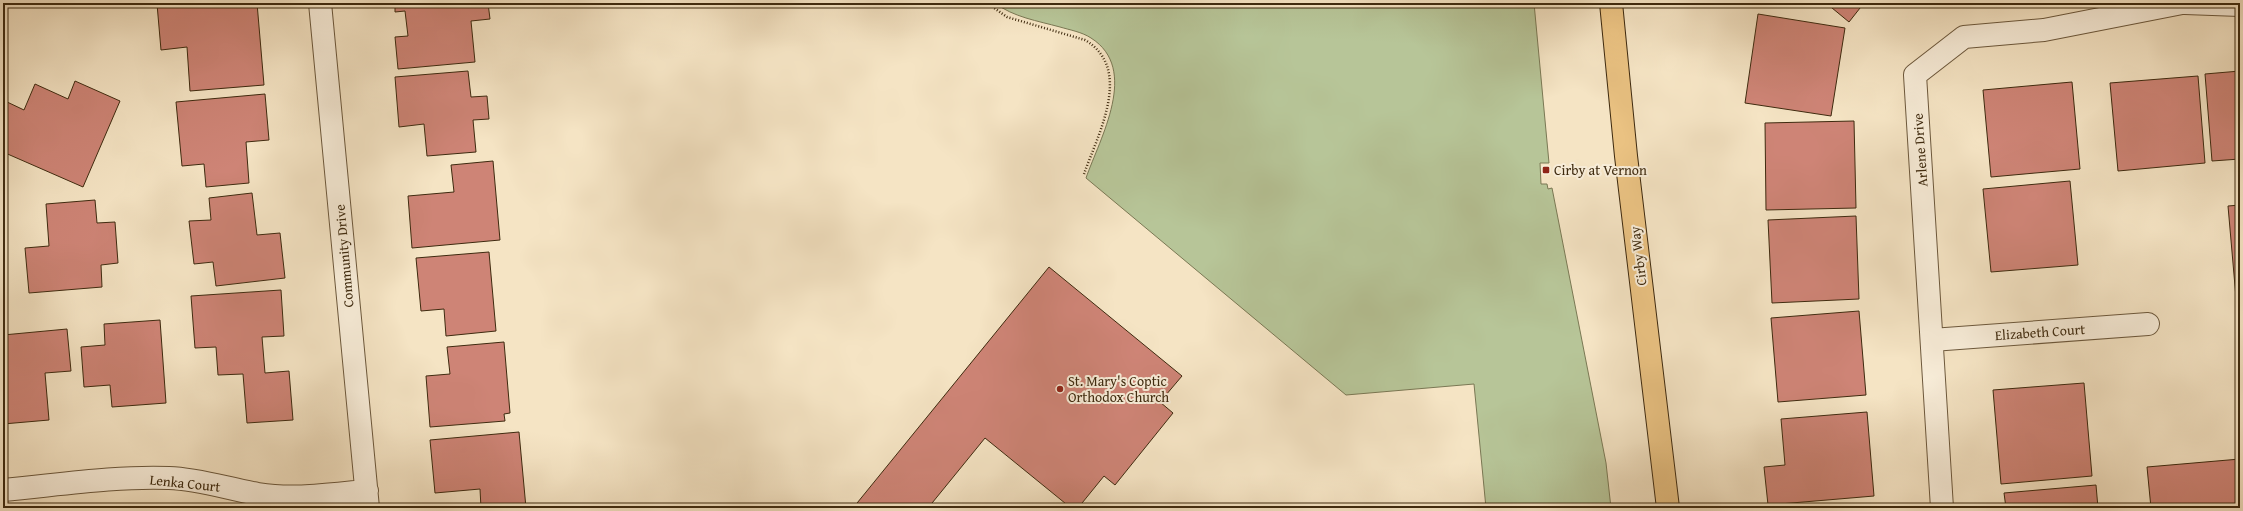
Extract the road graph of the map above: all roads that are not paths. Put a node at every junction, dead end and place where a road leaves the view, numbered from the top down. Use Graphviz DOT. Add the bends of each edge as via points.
graph roads {
  1 [pos="320,3"];
  2 [pos="1611,3"];
  3 [pos="2183,3"];
  4 [pos="2240,5"];
  5 [pos="2148,324"];
  6 [pos="1932,340"];
  7 [pos="3,490"];
  8 [pos="368,500"];
  9 [pos="1668,508"];
  10 [pos="1942,508"];
  1 -- 8 [label="street, Community Drive"];
  2 -- 9 [label="main road, Cirby Way" via="1626,156"];
  3 -- 4 [label="street, Arlene Drive"];
  3 -- 6 [label="street, Arlene Drive" via="2044,30 1964,37 1915,75"];
  5 -- 6 [label="street, Elizabeth Court"];
  6 -- 10 [label="street, Arlene Drive"];
  7 -- 8 [label="street, Lenka Court" via="127,479 170,478 259,494"];
}
